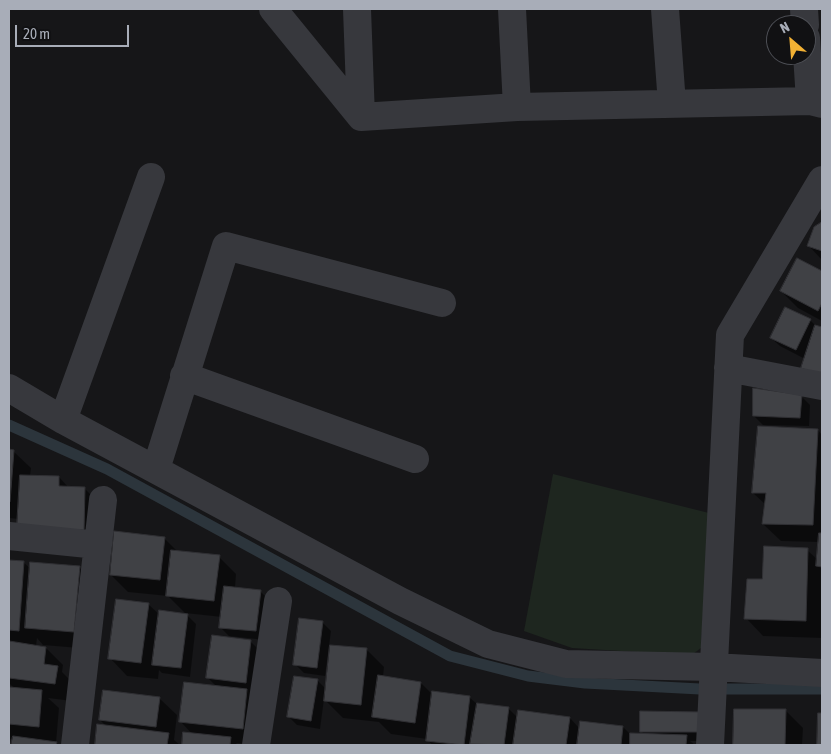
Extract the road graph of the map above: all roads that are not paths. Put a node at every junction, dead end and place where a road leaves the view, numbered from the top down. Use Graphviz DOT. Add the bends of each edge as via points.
graph roads {
  1 [pos="273,9"];
  2 [pos="358,9"];
  3 [pos="512,9"];
  4 [pos="665,9"];
  5 [pos="810,65"];
  6 [pos="816,103"];
  7 [pos="672,104"];
  8 [pos="517,107"];
  9 [pos="361,117"];
  10 [pos="151,177"];
  11 [pos="822,180"];
  12 [pos="442,303"];
  13 [pos="728,368"];
  14 [pos="184,376"];
  15 [pos="822,386"];
  16 [pos="9,388"];
  17 [pos="63,420"];
  18 [pos="415,459"];
  19 [pos="156,468"];
  20 [pos="103,500"];
  21 [pos="9,536"];
  22 [pos="98,545"];
  23 [pos="278,601"];
  24 [pos="713,668"];
  25 [pos="822,673"];
  26 [pos="75,745"];
  27 [pos="257,745"];
  28 [pos="710,745"];
  1 -- 9 [label="street"];
  2 -- 9 [label="street"];
  3 -- 8 [label="street"];
  4 -- 7 [label="street"];
  5 -- 6 [label="street"];
  6 -- 7 [label="street"];
  7 -- 8 [label="street"];
  8 -- 9 [label="street"];
  10 -- 17 [label="street"];
  11 -- 13 [label="street" via="730,335"];
  12 -- 14 [label="street" via="226,246"];
  13 -- 15 [label="street"];
  13 -- 24 [label="street"];
  14 -- 18 [label="street"];
  14 -- 19 [label="street"];
  16 -- 17 [label="street"];
  17 -- 19 [label="street"];
  19 -- 24 [label="street" via="400,601 488,644 566,664"];
  20 -- 22 [label="street"];
  21 -- 22 [label="street"];
  22 -- 26 [label="street"];
  23 -- 27 [label="street"];
  24 -- 25 [label="street"];
  24 -- 28 [label="street"];
}
